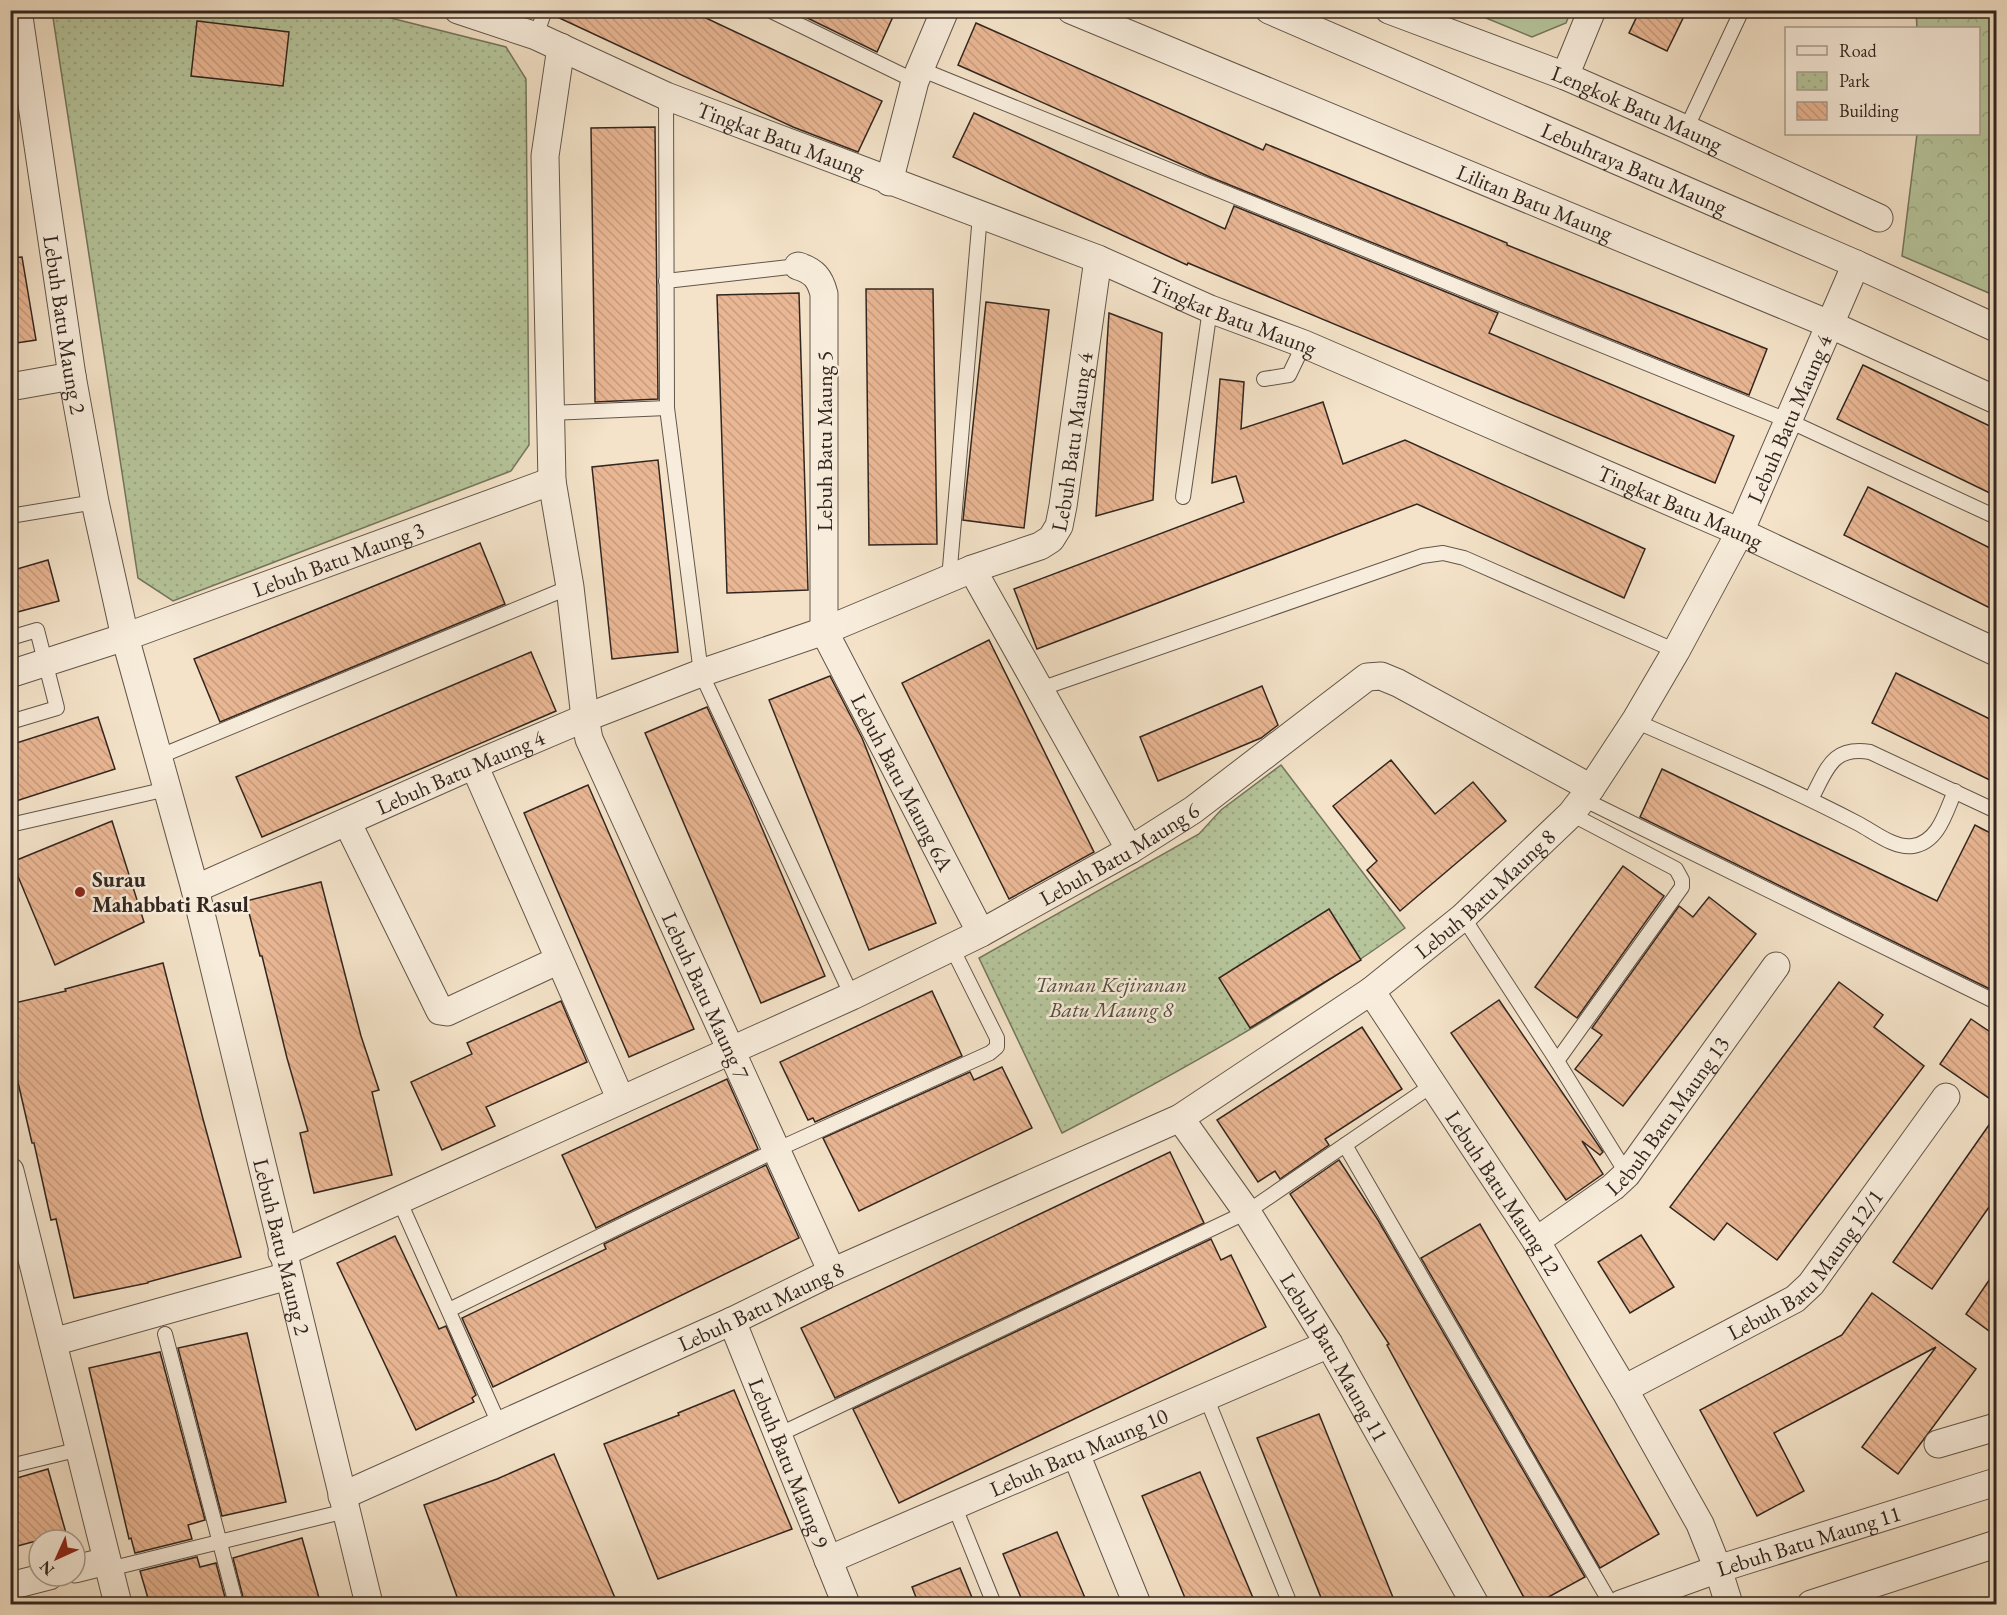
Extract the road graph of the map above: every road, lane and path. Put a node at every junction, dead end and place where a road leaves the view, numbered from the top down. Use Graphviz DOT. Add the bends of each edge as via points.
graph roads {
  1 [pos="18,10"];
  2 [pos="458,10"];
  3 [pos="545,10"];
  4 [pos="769,10"];
  5 [pos="945,10"];
  6 [pos="1071,10"];
  7 [pos="1269,10"];
  8 [pos="1389,10"];
  9 [pos="1592,10"];
  10 [pos="1742,10"];
  11 [pos="1424,17"];
  12 [pos="536,36"];
  13 [pos="561,47"];
  14 [pos="917,75"];
  15 [pos="1565,76"];
  16 [pos="666,96"];
  17 [pos="1686,129"];
  18 [pos="888,182"];
  19 [pos="980,215"];
  20 [pos="1879,218"];
  21 [pos="1098,259"];
  22 [pos="1856,264"];
  23 [pos="798,266"];
  24 [pos="666,281"];
  25 [pos="1210,309"];
  26 [pos="1829,324"];
  27 [pos="1996,328"];
  28 [pos="1304,344"];
  29 [pos="72,376"];
  30 [pos="1264,379"];
  31 [pos="10,387"];
  32 [pos="1996,400"];
  33 [pos="667,408"];
  34 [pos="550,414"];
  35 [pos="1789,421"];
  36 [pos="552,481"];
  37 [pos="1183,497"];
  38 [pos="95,502"];
  39 [pos="10,516"];
  40 [pos="1996,517"];
  41 [pos="1740,532"];
  42 [pos="961,574"];
  43 [pos="570,587"];
  44 [pos="824,631"];
  45 [pos="126,637"];
  46 [pos="10,638"];
  47 [pos="1676,651"];
  48 [pos="1996,652"];
  49 [pos="46,663"];
  50 [pos="701,673"];
  51 [pos="10,674"];
  52 [pos="1040,689"];
  53 [pos="585,718"];
  54 [pos="1635,721"];
  55 [pos="10,722"];
  56 [pos="158,757"];
  57 [pos="474,765"];
  58 [pos="167,789"];
  59 [pos="1955,791"];
  60 [pos="1811,799"];
  61 [pos="1582,800"];
  62 [pos="1996,811"];
  63 [pos="347,822"];
  64 [pos="10,825"];
  65 [pos="1130,850"];
  66 [pos="195,889"];
  67 [pos="1463,917"];
  68 [pos="981,933"];
  69 [pos="952,948"];
  70 [pos="559,960"];
  71 [pos="1776,966"];
  72 [pos="1371,991"];
  73 [pos="852,996"];
  74 [pos="1996,1002"];
  75 [pos="731,1051"];
  76 [pos="1557,1061"];
  77 [pos="1434,1084"];
  78 [pos="1946,1097"];
  79 [pos="621,1100"];
  80 [pos="1180,1118"];
  81 [pos="1345,1145"];
  82 [pos="776,1150"];
  83 [pos="10,1171"];
  84 [pos="1628,1174"];
  85 [pos="399,1200"];
  86 [pos="1247,1212"];
  87 [pos="1536,1241"];
  88 [pos="285,1265"];
  89 [pos="831,1272"];
  90 [pos="448,1310"];
  91 [pos="732,1321"];
  92 [pos="165,1334"];
  93 [pos="53,1341"];
  94 [pos="1329,1344"];
  95 [pos="1624,1389"];
  96 [pos="1206,1397"];
  97 [pos="500,1426"];
  98 [pos="1996,1426"];
  99 [pos="778,1435"];
  100 [pos="1938,1444"];
  101 [pos="80,1449"];
  102 [pos="1076,1454"];
  103 [pos="10,1466"];
  104 [pos="1996,1482"];
  105 [pos="344,1504"];
  106 [pos="954,1505"];
  107 [pos="219,1542"];
  108 [pos="1996,1544"];
  109 [pos="828,1560"];
  110 [pos="108,1565"];
  111 [pos="87,1568"];
  112 [pos="1718,1569"];
  113 [pos="27,1582"];
  114 [pos="10,1586"];
  115 [pos="118,1605"];
  116 [pos="236,1605"];
  117 [pos="369,1605"];
  118 [pos="846,1605"];
  119 [pos="994,1605"];
  120 [pos="1137,1605"];
  121 [pos="1290,1605"];
  122 [pos="1475,1605"];
  123 [pos="1611,1605"];
  124 [pos="1621,1605"];
  125 [pos="1729,1605"];
  126 [pos="1811,1605"];
  1 -- 29 [label="street, Lebuh Batu Maung 2"];
  2 -- 12 [label="street, Tingkat Batu Maung"];
  3 -- 12 [label="lane"];
  4 -- 14 [label="lane"];
  5 -- 14 [label="street"];
  6 -- 26 [label="street, Lilitan Batu Maung"];
  7 -- 22 [label="street, Lebuhraya Batu Maung"];
  8 -- 11 [label="street, Lengkok Batu Maung"];
  9 -- 15 [label="street"];
  10 -- 17 [label="lane"];
  11 -- 15 [label="street, Lengkok Batu Maung"];
  12 -- 13 [label="street, Tingkat Batu Maung"];
  13 -- 16 [label="street, Tingkat Batu Maung"];
  13 -- 34 [label="street" via="545,156"];
  14 -- 18 [label="street"];
  14 -- 35 [label="lane"];
  15 -- 17 [label="street, Lengkok Batu Maung"];
  16 -- 18 [label="street, Tingkat Batu Maung"];
  16 -- 24 [label="lane"];
  17 -- 20 [label="street, Lengkok Batu Maung"];
  18 -- 19 [label="street, Tingkat Batu Maung"];
  19 -- 21 [label="street, Tingkat Batu Maung"];
  19 -- 42 [label="lane"];
  21 -- 25 [label="street, Tingkat Batu Maung"];
  21 -- 42 [label="street, Lebuh Batu Maung 4" via="1059,526 1051,539 1040,546"];
  22 -- 26 [label="street, Lebuh Batu Maung 4"];
  22 -- 27 [label="street, Lebuhraya Batu Maung"];
  23 -- 24 [label="lane"];
  23 -- 44 [label="street, Lebuh Batu Maung 5" via="811,270 821,281 824,294"];
  24 -- 33 [label="lane"];
  25 -- 28 [label="street, Tingkat Batu Maung"];
  25 -- 37 [label="lane"];
  26 -- 32 [label="street, Lilitan Batu Maung"];
  26 -- 35 [label="street, Lebuh Batu Maung 4"];
  28 -- 30 [label="lane" via="1289,375"];
  28 -- 41 [label="street, Tingkat Batu Maung"];
  29 -- 31 [label="street"];
  29 -- 38 [label="street, Lebuh Batu Maung 2"];
  33 -- 34 [label="lane"];
  33 -- 50 [label="lane"];
  34 -- 36 [label="street"];
  35 -- 40 [label="lane"];
  35 -- 41 [label="street, Lebuh Batu Maung 4"];
  36 -- 43 [label="street"];
  36 -- 45 [label="street, Lebuh Batu Maung 3"];
  38 -- 39 [label="lane"];
  38 -- 45 [label="street, Lebuh Batu Maung 2"];
  41 -- 47 [label="street, Lebuh Batu Maung 4"];
  41 -- 48 [label="street, Tingkat Batu Maung"];
  42 -- 44 [label="street, Lebuh Batu Maung 4"];
  42 -- 52 [label="street"];
  43 -- 53 [label="street"];
  43 -- 56 [label="lane"];
  44 -- 50 [label="street, Lebuh Batu Maung 4"];
  44 -- 68 [label="street, Lebuh Batu Maung 6A"];
  45 -- 49 [label="street, Lebuh Batu Maung 3"];
  45 -- 56 [label="street"];
  46 -- 49 [label="lane" via="37,630"];
  47 -- 52 [label="lane" via="1464,558 1443,553 1422,556"];
  47 -- 54 [label="street, Lebuh Batu Maung 4"];
  49 -- 51 [label="street, Lebuh Batu Maung 3"];
  49 -- 55 [label="lane" via="57,708"];
  50 -- 53 [label="street, Lebuh Batu Maung 4"];
  50 -- 73 [label="lane"];
  52 -- 65 [label="street"];
  53 -- 57 [label="street, Lebuh Batu Maung 4"];
  53 -- 75 [label="street, Lebuh Batu Maung 7" via="589,739"];
  54 -- 60 [label="lane"];
  54 -- 61 [label="street, Lebuh Batu Maung 4"];
  56 -- 58 [label="street"];
  57 -- 63 [label="street, Lebuh Batu Maung 4"];
  57 -- 70 [label="street"];
  58 -- 64 [label="lane"];
  58 -- 66 [label="street"];
  59 -- 60 [label="lane" via="1870,752 1854,750 1839,755"];
  59 -- 60 [label="lane" via="1939,828 1928,841 1912,846 1895,843"];
  59 -- 62 [label="lane"];
  61 -- 65 [label="street, Lebuh Batu Maung 6" via="1398,683 1381,676 1367,677 1194,810"];
  61 -- 67 [label="street, Lebuh Batu Maung 8"];
  61 -- 74 [label="lane"];
  61 -- 76 [label="lane" via="1676,869 1682,887"];
  63 -- 66 [label="street, Lebuh Batu Maung 4"];
  63 -- 70 [label="street" via="440,1011 447,1012"];
  65 -- 68 [label="street, Lebuh Batu Maung 6"];
  66 -- 88 [label="street, Lebuh Batu Maung 2"];
  67 -- 72 [label="street, Lebuh Batu Maung 8"];
  67 -- 76 [label="lane"];
  68 -- 69 [label="street, Lebuh Batu Maung 6"];
  69 -- 73 [label="street, Lebuh Batu Maung 6"];
  69 -- 82 [label="lane" via="998,1038 997,1047"];
  70 -- 79 [label="street"];
  71 -- 84 [label="street, Lebuh Batu Maung 13"];
  72 -- 77 [label="street, Lebuh Batu Maung 12"];
  72 -- 80 [label="street"];
  73 -- 75 [label="street, Lebuh Batu Maung 6"];
  75 -- 79 [label="street, Lebuh Batu Maung 6"];
  75 -- 82 [label="street, Lebuh Batu Maung 7"];
  76 -- 84 [label="lane"];
  77 -- 81 [label="lane"];
  77 -- 87 [label="street, Lebuh Batu Maung 12"];
  78 -- 95 [label="street, Lebuh Batu Maung 12/1" via="1811,1284 1795,1299"];
  79 -- 85 [label="street, Lebuh Batu Maung 6"];
  80 -- 86 [label="street, Lebuh Batu Maung 11"];
  80 -- 89 [label="street, Lebuh Batu Maung 8"];
  81 -- 86 [label="lane"];
  81 -- 123 [label="lane"];
  82 -- 89 [label="street, Lebuh Batu Maung 7"];
  82 -- 90 [label="lane"];
  83 -- 93 [label="street"];
  84 -- 87 [label="street, Lebuh Batu Maung 13"];
  85 -- 88 [label="street, Lebuh Batu Maung 6"];
  85 -- 90 [label="lane"];
  86 -- 94 [label="street, Lebuh Batu Maung 11"];
  86 -- 99 [label="lane"];
  87 -- 95 [label="street, Lebuh Batu Maung 12"];
  88 -- 93 [label="street, Lebuh Batu Maung 6"];
  88 -- 105 [label="street, Lebuh Batu Maung 2"];
  89 -- 91 [label="street, Lebuh Batu Maung 8"];
  90 -- 97 [label="lane"];
  91 -- 97 [label="street, Lebuh Batu Maung 8"];
  91 -- 99 [label="street, Lebuh Batu Maung 9"];
  92 -- 107 [label="lane"];
  93 -- 101 [label="street"];
  94 -- 96 [label="street, Lebuh Batu Maung 10"];
  94 -- 122 [label="street, Lebuh Batu Maung 11"];
  95 -- 112 [label="street, Lebuh Batu Maung 12" via="1700,1524"];
  96 -- 102 [label="street, Lebuh Batu Maung 10"];
  96 -- 121 [label="lane"];
  97 -- 105 [label="street, Lebuh Batu Maung 8"];
  98 -- 100 [label="street"];
  99 -- 109 [label="street, Lebuh Batu Maung 9"];
  101 -- 103 [label="lane"];
  101 -- 110 [label="street"];
  102 -- 106 [label="street, Lebuh Batu Maung 10"];
  102 -- 120 [label="street"];
  104 -- 112 [label="street, Lebuh Batu Maung 11"];
  105 -- 107 [label="lane"];
  105 -- 117 [label="street, Lebuh Batu Maung 2"];
  106 -- 109 [label="street, Lebuh Batu Maung 10"];
  106 -- 119 [label="lane"];
  107 -- 110 [label="lane"];
  107 -- 116 [label="lane"];
  108 -- 126 [label="street"];
  109 -- 118 [label="street, Lebuh Batu Maung 9"];
  110 -- 111 [label="street"];
  110 -- 115 [label="street"];
  112 -- 124 [label="street, Lebuh Batu Maung 11"];
  112 -- 125 [label="street, Lebuh Batu Maung 12"];
  113 -- 114 [label="street"];
}
